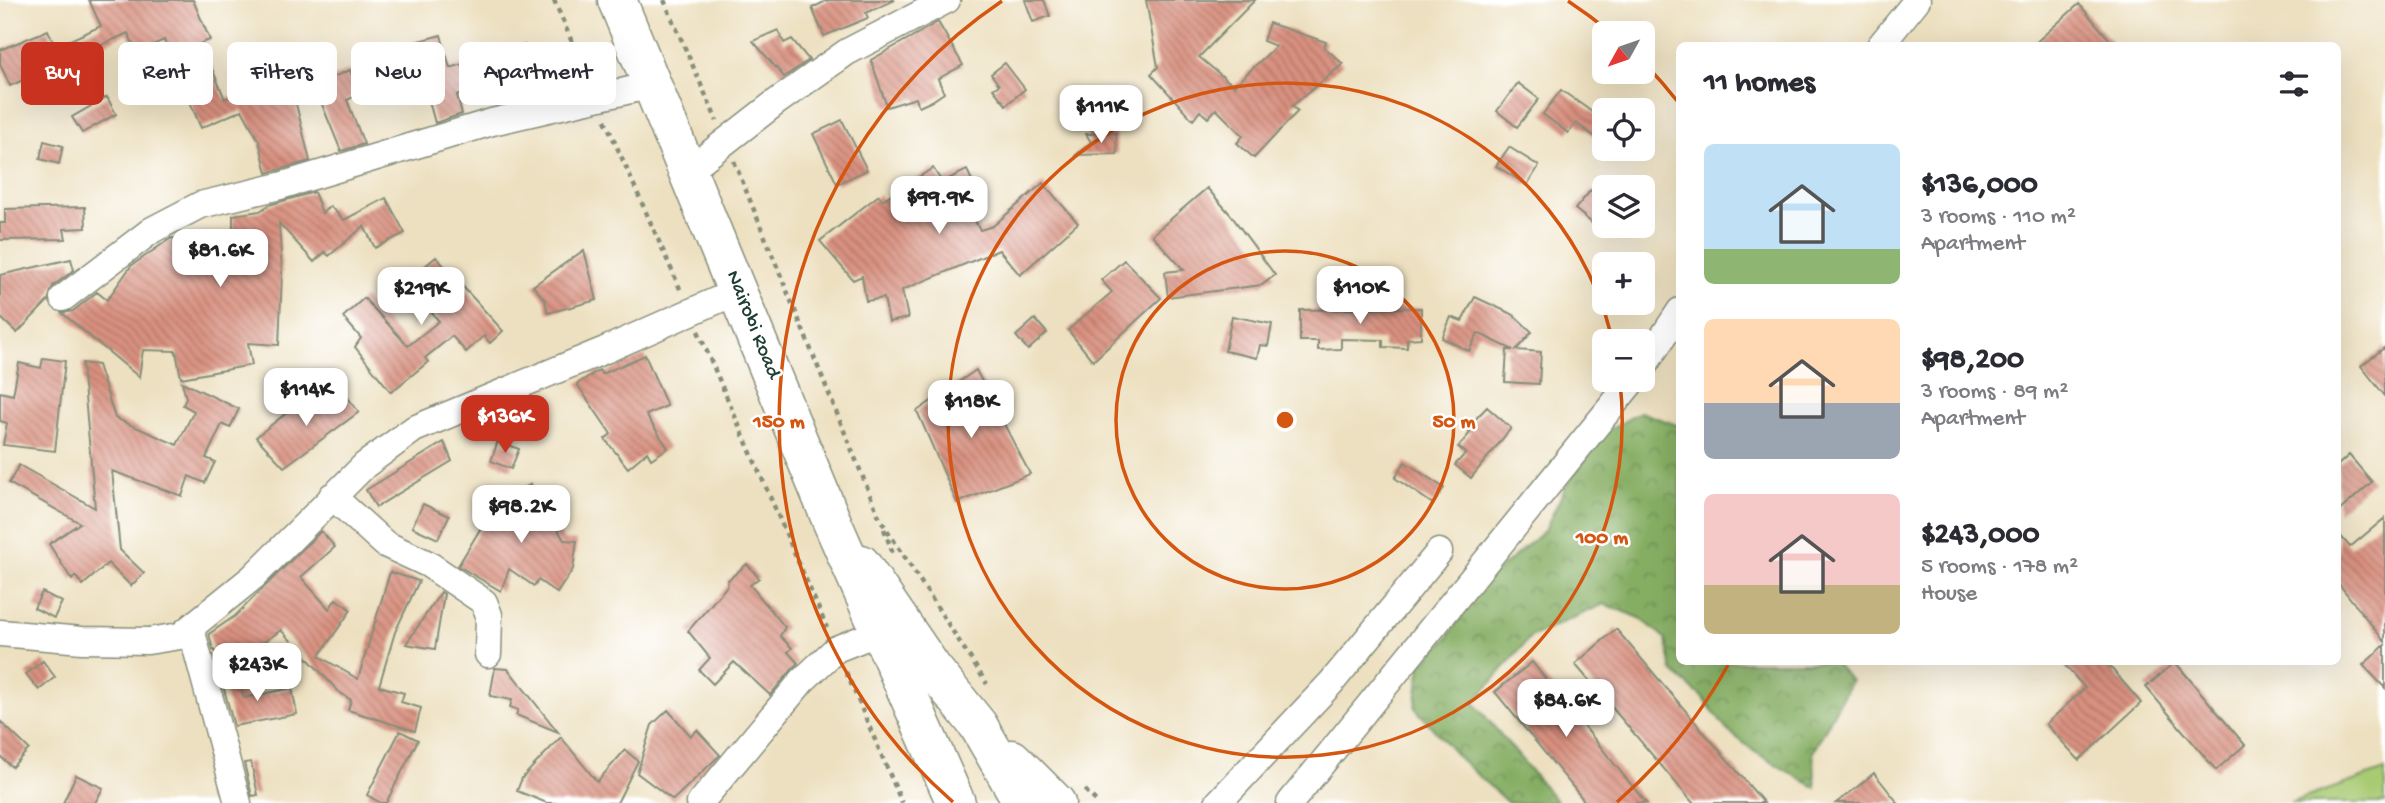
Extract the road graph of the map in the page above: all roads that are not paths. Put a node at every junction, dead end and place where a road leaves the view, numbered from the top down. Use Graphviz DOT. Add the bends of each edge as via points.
graph roads {
  1 [pos="603,0"];
  2 [pos="617,0"];
  3 [pos="947,0"];
  4 [pos="1917,0"];
  5 [pos="1883,42"];
  6 [pos="639,88"];
  7 [pos="690,170"];
  8 [pos="729,295"];
  9 [pos="63,298"];
  10 [pos="1676,317"];
  11 [pos="1655,349"];
  12 [pos="1623,392"];
  13 [pos="332,496"];
  14 [pos="832,522"];
  15 [pos="1439,552"];
  16 [pos="191,628"];
  17 [pos="0,633"];
  18 [pos="852,642"];
  19 [pos="488,654"];
  20 [pos="985,708"];
  21 [pos="1068,794"];
  22 [pos="238,803"];
  23 [pos="700,803"];
  24 [pos="940,803"];
  25 [pos="956,803"];
  26 [pos="1023,803"];
  27 [pos="1218,803"];
  28 [pos="1290,803"];
  1 -- 6 [label="main road, Nairobi Road"];
  2 -- 7 [label="main road, Nairobi Road"];
  3 -- 7 [label="street" via="846,52"];
  4 -- 5 [label="street"];
  6 -- 8 [label="main road, Nairobi Road"];
  6 -- 9 [label="street" via="492,122 280,186 200,205 152,230"];
  7 -- 14 [label="main road, Nairobi Road"];
  8 -- 13 [label="street" via="414,429 385,448"];
  8 -- 18 [label="main road, Nairobi Road"];
  10 -- 11 [label="street"];
  12 -- 28 [label="street"];
  13 -- 16 [label="street" via="253,577"];
  13 -- 19 [label="street" via="384,544 428,564 484,602 489,615"];
  14 -- 20 [label="main road" via="932,668"];
  14 -- 25 [label="main road, Nairobi Road"];
  15 -- 27 [label="street" via="1331,683"];
  16 -- 17 [label="street" via="174,638 148,641"];
  16 -- 22 [label="street"];
  18 -- 23 [label="street" via="774,710"];
  18 -- 24 [label="main road, Nairobi Road"];
  20 -- 21 [label="main road"];
  20 -- 26 [label="main road"];
}
